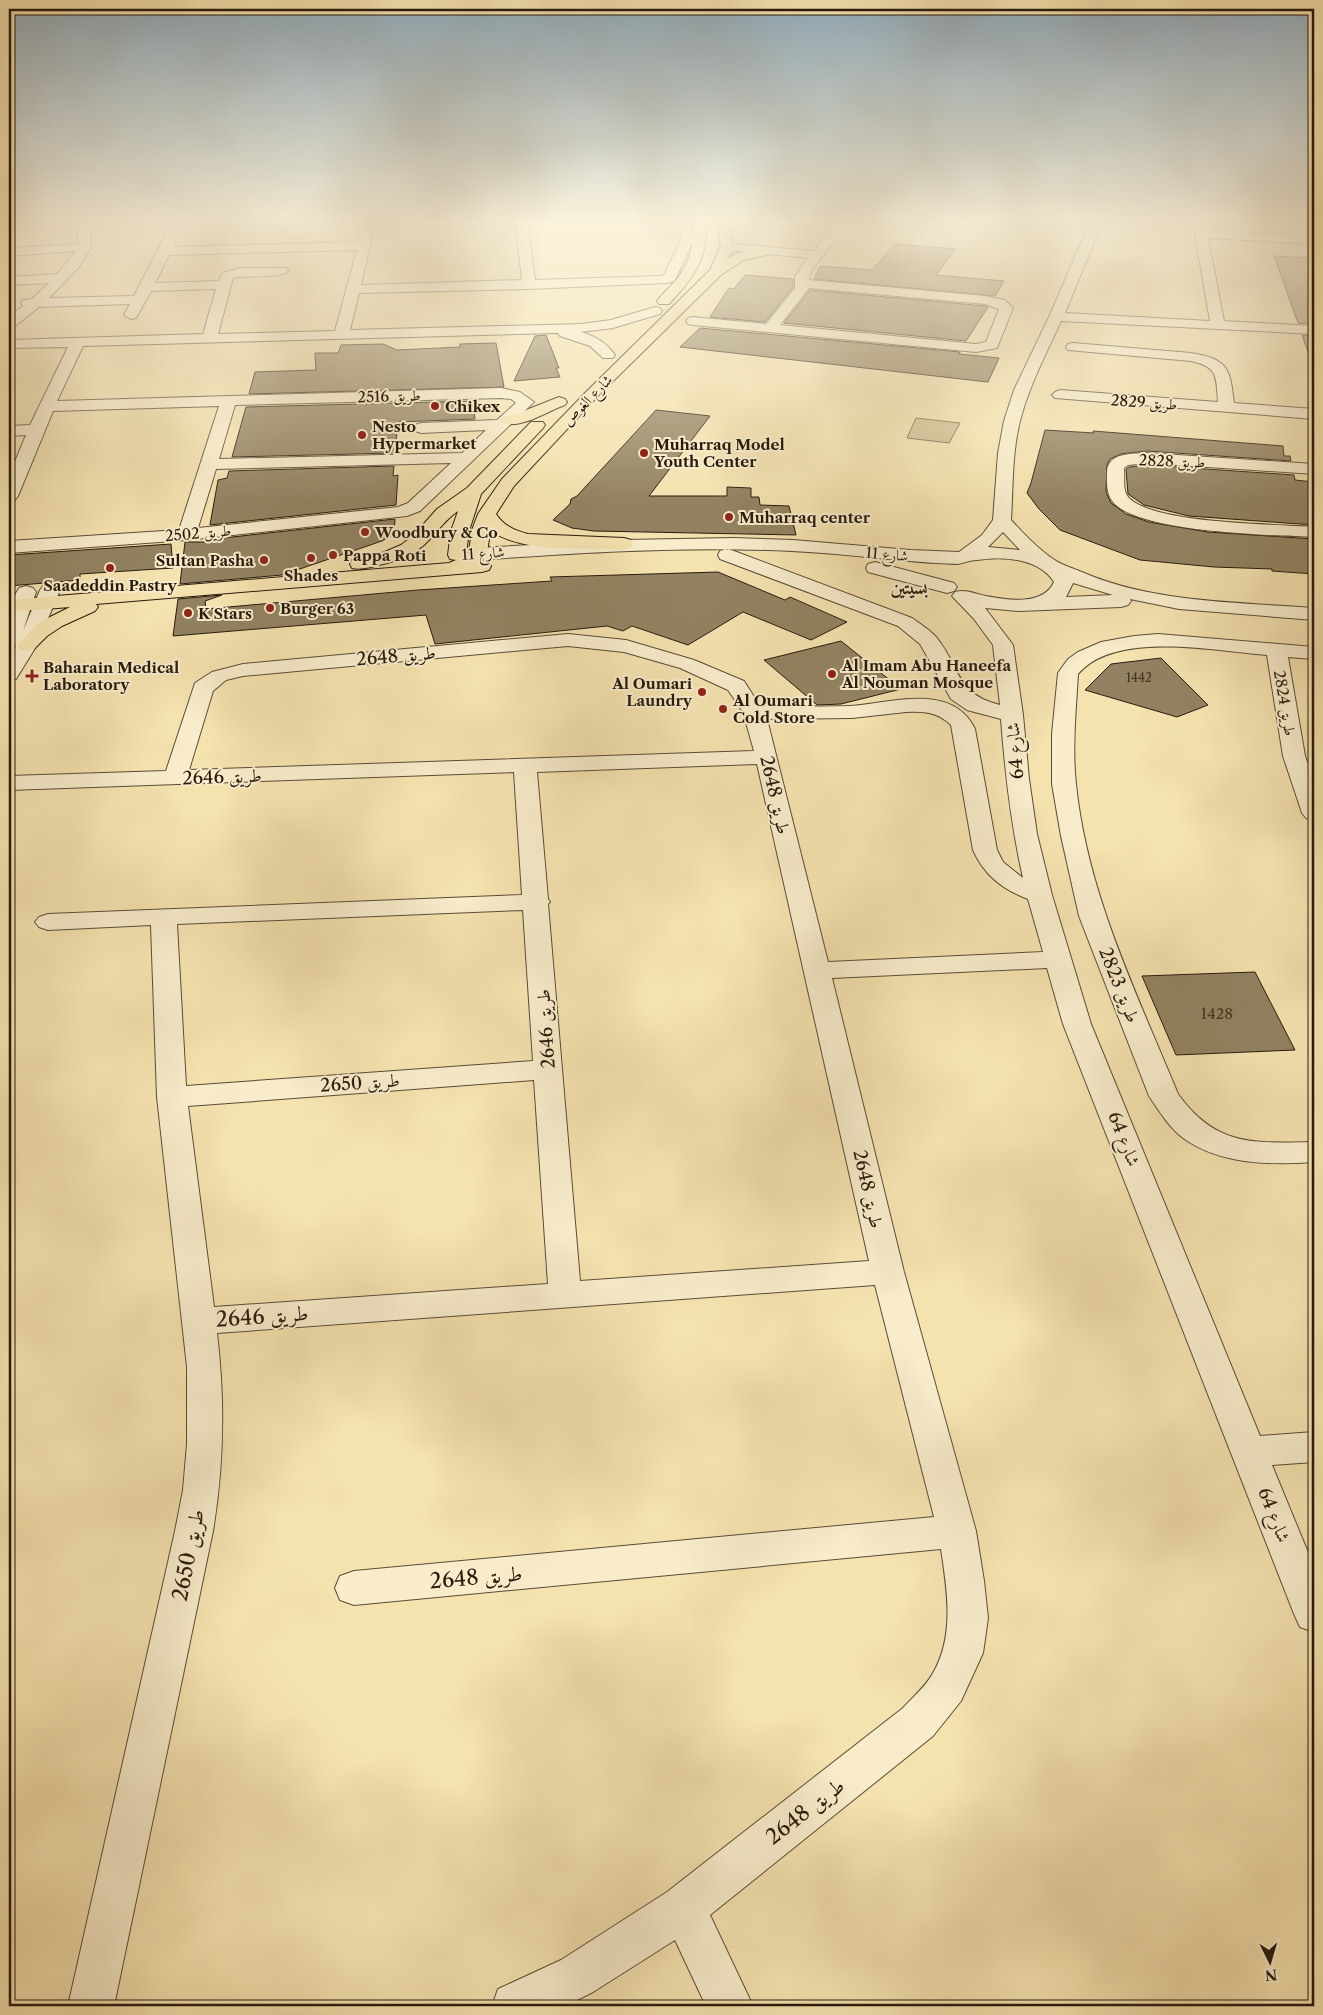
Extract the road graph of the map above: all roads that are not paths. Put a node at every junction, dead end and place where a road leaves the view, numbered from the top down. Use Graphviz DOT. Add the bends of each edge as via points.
graph roads {
  1 [pos="21,314"];
  2 [pos="216,314"];
  3 [pos="347,314"];
  4 [pos="645,314"];
  5 [pos="652,314"];
  6 [pos="674,314"];
  7 [pos="782,314"];
  8 [pos="1004,314"];
  9 [pos="1057,314"];
  10 [pos="1216,314"];
  11 [pos="693,321"];
  12 [pos="9,324"];
  13 [pos="1218,325"];
  14 [pos="770,329"];
  15 [pos="538,330"];
  16 [pos="1314,330"];
  17 [pos="341,336"];
  18 [pos="209,339"];
  19 [pos="77,343"];
  20 [pos="9,344"];
  21 [pos="1073,347"];
  22 [pos="604,359"];
  23 [pos="573,389"];
  24 [pos="1060,395"];
  25 [pos="228,401"];
  26 [pos="559,402"];
  27 [pos="48,406"];
  28 [pos="1227,408"];
  29 [pos="1314,414"];
  30 [pos="504,423"];
  31 [pos="421,428"];
  32 [pos="36,430"];
  33 [pos="9,431"];
  34 [pos="466,458"];
  35 [pos="209,464"];
  36 [pos="1314,469"];
  37 [pos="473,492"];
  38 [pos="9,496"];
  39 [pos="387,514"];
  40 [pos="486,514"];
  41 [pos="1002,521"];
  42 [pos="1314,532"];
  43 [pos="187,535"];
  44 [pos="624,544"];
  45 [pos="9,547"];
  46 [pos="727,555"];
  47 [pos="962,557"];
  48 [pos="468,561"];
  49 [pos="359,564"];
  50 [pos="1047,564"];
  51 [pos="954,591"];
  52 [pos="47,597"];
  53 [pos="121,598"];
  54 [pos="16,599"];
  55 [pos="1170,602"];
  56 [pos="1031,604"];
  57 [pos="1314,614"];
  58 [pos="13,642"];
  59 [pos="1003,645"];
  60 [pos="1276,650"];
  61 [pos="1314,653"];
  62 [pos="9,675"];
  63 [pos="754,712"];
  64 [pos="1012,715"];
  65 [pos="766,757"];
  66 [pos="1304,757"];
  67 [pos="526,765"];
  68 [pos="175,778"];
  69 [pos="9,783"];
  70 [pos="1314,813"];
  71 [pos="1039,895"];
  72 [pos="537,902"];
  73 [pos="164,917"];
  74 [pos="48,922"];
  75 [pos="1059,959"];
  76 [pos="817,971"];
  77 [pos="549,1069"];
  78 [pos="172,1097"];
  79 [pos="1314,1152"];
  80 [pos="888,1272"];
  81 [pos="565,1294"];
  82 [pos="199,1321"];
  83 [pos="1314,1447"];
  84 [pos="1249,1452"];
  85 [pos="957,1531"];
  86 [pos="354,1588"];
  87 [pos="1314,1614"];
  88 [pos="683,1908"];
  89 [pos="91,2006"];
  90 [pos="515,2006"];
  91 [pos="730,2006"];
  1 -- 12 [label="street"];
  2 -- 18 [label="street"];
  3 -- 17 [label="street"];
  4 -- 15 [label="street" via="613,324"];
  5 -- 22 [label="main road, شارع الغوص"];
  6 -- 40 [label="main road, شارع الغوص" via="508,483"];
  7 -- 14 [label="street"];
  8 -- 14 [label="street" via="992,345 983,348"];
  9 -- 13 [label="street"];
  9 -- 41 [label="street" via="1022,390 1012,421 1006,454"];
  10 -- 13 [label="street"];
  11 -- 14 [label="street"];
  13 -- 16 [label="street"];
  15 -- 17 [label="street"];
  15 -- 22 [label="street" via="596,343 604,349"];
  17 -- 18 [label="street"];
  18 -- 19 [label="street"];
  19 -- 20 [label="street"];
  19 -- 27 [label="street"];
  21 -- 28 [label="street" via="1209,360 1221,370"];
  23 -- 26 [label="main road, شارع الغوص"];
  24 -- 28 [label="street, طريق 2829"];
  25 -- 27 [label="street, طريق 2516"];
  25 -- 30 [label="street, طريق 2516" via="501,393 515,395 526,402"];
  25 -- 35 [label="street"];
  26 -- 30 [label="main road"];
  26 -- 37 [label="main road, شارع الغوص"];
  27 -- 32 [label="street"];
  28 -- 29 [label="street, طريق 2829"];
  30 -- 31 [label="street"];
  30 -- 34 [label="street, طريق 2516"];
  32 -- 33 [label="street"];
  32 -- 38 [label="street"];
  34 -- 35 [label="street"];
  34 -- 39 [label="street, طريق 2516" via="414,507"];
  35 -- 43 [label="street"];
  36 -- 42 [label="street, طريق 2828" via="1147,458 1125,460 1116,468 1116,490 1120,499 1147,514 1190,523"];
  37 -- 48 [label="main road, شارع الغوص" via="460,530"];
  37 -- 49 [label="main road" via="443,513 408,549"];
  39 -- 43 [label="street, طريق 2502"];
  40 -- 44 [label="main road" via="496,529 522,540"];
  40 -- 48 [label="main road, شارع الغوص"];
  41 -- 47 [label="street" via="988,539"];
  41 -- 50 [label="street" via="1020,542"];
  43 -- 45 [label="street, طريق 2502"];
  44 -- 47 [label="street, شارع 11" via="769,544"];
  44 -- 48 [label="street, شارع 11"];
  46 -- 48 [label="street, شارع 11"];
  46 -- 51 [label="street, شارع 11" via="859,565 905,574"];
  46 -- 64 [label="street" via="905,622 928,640 959,694 975,705"];
  47 -- 50 [label="street, شارع 11" via="1005,553"];
  47 -- 51 [label="street" via="942,571 942,581"];
  48 -- 49 [label="main road, شارع 11"];
  48 -- 53 [label="main road, شارع 11"];
  49 -- 52 [label="main road, شارع 11"];
  50 -- 55 [label="street" via="1103,588"];
  50 -- 56 [label="street" via="1062,576 1063,588 1053,598"];
  51 -- 56 [label="street, شارع 11" via="981,602"];
  51 -- 59 [label="street, شارع 64" via="986,620"];
  52 -- 53 [label="main road, شارع 11"];
  52 -- 54 [label="main road, شارع 11"];
  52 -- 58 [label="street"];
  53 -- 58 [label="main road" via="63,617 35,635"];
  54 -- 58 [label="street"];
  55 -- 56 [label="street, شارع 11"];
  55 -- 57 [label="street"];
  56 -- 59 [label="street" via="1012,623"];
  58 -- 62 [label="street"];
  59 -- 64 [label="street, شارع 64"];
  60 -- 61 [label="street, طريق 2823"];
  60 -- 66 [label="street, طريق 2824"];
  60 -- 79 [label="street, طريق 2823" via="1197,643 1148,646 1109,654 1091,664 1065,700 1064,784 1092,916 1164,1096 1175,1114 1193,1131 1218,1145 1247,1153"];
  63 -- 65 [label="street, طريق 2648"];
  63 -- 68 [label="street, طريق 2648" via="736,686 687,664 626,646 568,640 243,670 219,676 203,688"];
  63 -- 71 [label="street" via="859,712 919,705 941,709 957,717 964,729 989,861 1010,882"];
  64 -- 71 [label="street, شارع 64" via="1025,834"];
  65 -- 67 [label="street, طريق 2646"];
  65 -- 76 [label="street, طريق 2648"];
  66 -- 70 [label="street, طريق 2824"];
  67 -- 68 [label="street, طريق 2646"];
  67 -- 72 [label="street, طريق 2646"];
  68 -- 69 [label="street, طريق 2646"];
  71 -- 75 [label="street, شارع 64"];
  72 -- 73 [label="street"];
  72 -- 77 [label="street, طريق 2646"];
  73 -- 74 [label="street"];
  73 -- 78 [label="street, طريق 2650"];
  75 -- 76 [label="street"];
  75 -- 84 [label="street, شارع 64" via="1077,1024"];
  76 -- 80 [label="street, طريق 2648"];
  77 -- 78 [label="street, طريق 2650"];
  77 -- 81 [label="street, طريق 2646"];
  78 -- 82 [label="street, طريق 2650"];
  80 -- 81 [label="street, طريق 2646"];
  80 -- 85 [label="street, طريق 2648"];
  81 -- 82 [label="street, طريق 2646"];
  82 -- 89 [label="street, طريق 2650" via="206,1406 196,1523"];
  83 -- 84 [label="street"];
  84 -- 87 [label="street, شارع 64"];
  85 -- 86 [label="street, طريق 2648"];
  85 -- 88 [label="street, طريق 2648" via="968,1618 963,1653 947,1688 918,1722"];
  88 -- 90 [label="street, طريق 2648" via="577,1976"];
  88 -- 91 [label="street"];
}
